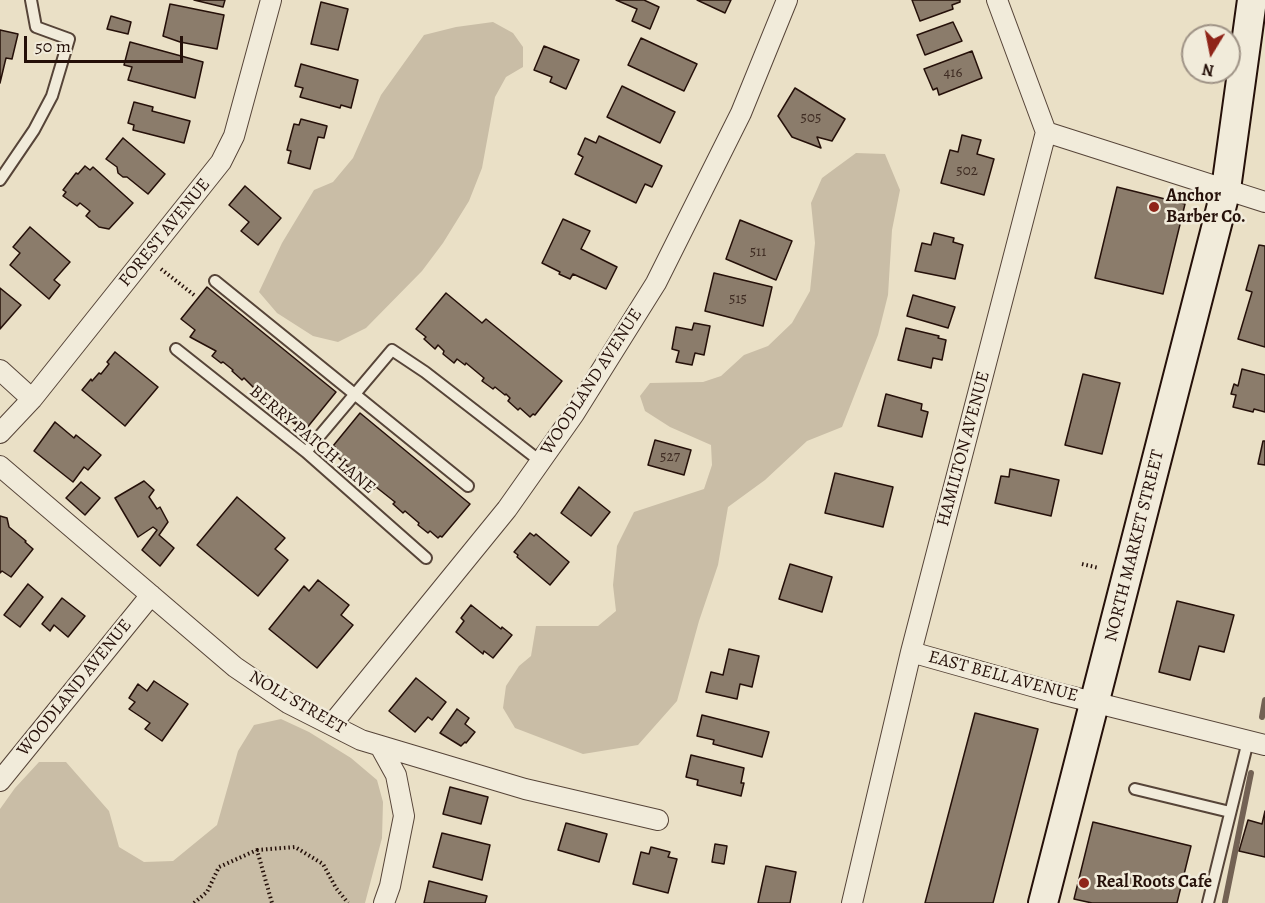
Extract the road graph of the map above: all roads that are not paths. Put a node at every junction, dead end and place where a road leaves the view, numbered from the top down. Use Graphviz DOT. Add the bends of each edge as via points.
graph roads {
  1 [pos="31,0"];
  2 [pos="271,0"];
  3 [pos="787,0"];
  4 [pos="997,0"];
  5 [pos="1252,0"];
  6 [pos="1046,132"];
  7 [pos="0,180"];
  8 [pos="1226,189"];
  9 [pos="1265,202"];
  10 [pos="215,281"];
  11 [pos="176,349"];
  12 [pos="0,370"];
  13 [pos="357,394"];
  14 [pos="32,399"];
  15 [pos="0,433"];
  16 [pos="306,452"];
  17 [pos="540,461"];
  18 [pos="0,466"];
  19 [pos="468,486"];
  20 [pos="426,558"];
  21 [pos="151,595"];
  22 [pos="911,652"];
  23 [pos="1095,702"];
  24 [pos="332,724"];
  25 [pos="1257,743"];
  26 [pos="380,746"];
  27 [pos="0,781"];
  28 [pos="1135,789"];
  29 [pos="1230,812"];
  30 [pos="658,820"];
  31 [pos="384,903"];
  32 [pos="852,903"];
  33 [pos="1043,903"];
  34 [pos="1208,903"];
  1 -- 7 [label="lane" via="36,27 69,39 47,104"];
  2 -- 14 [label="street, FOREST AVENUE" via="234,136 221,162"];
  3 -- 17 [label="street, WOODLAND AVENUE" via="741,113 656,283"];
  4 -- 6 [label="street"];
  5 -- 8 [label="street, NORTH MARKET STREET"];
  6 -- 8 [label="street"];
  6 -- 22 [label="street, HAMILTON AVENUE"];
  8 -- 9 [label="street"];
  8 -- 23 [label="street, NORTH MARKET STREET"];
  10 -- 13 [label="lane"];
  11 -- 16 [label="lane, BERRY PATCH LANE"];
  12 -- 14 [label="street"];
  13 -- 16 [label="lane"];
  13 -- 17 [label="lane" via="392,350"];
  13 -- 19 [label="lane"];
  14 -- 15 [label="street, FOREST AVENUE"];
  16 -- 20 [label="lane, BERRY PATCH LANE"];
  17 -- 24 [label="street, WOODLAND AVENUE" via="507,508"];
  18 -- 21 [label="street, NOLL STREET"];
  21 -- 24 [label="street, NOLL STREET" via="235,667 288,703"];
  21 -- 27 [label="street, WOODLAND AVENUE"];
  22 -- 23 [label="street, EAST BELL AVENUE"];
  22 -- 32 [label="street, HAMILTON AVENUE"];
  23 -- 25 [label="street, EAST BELL AVENUE"];
  23 -- 33 [label="street, NORTH MARKET STREET"];
  24 -- 26 [label="street, NOLL STREET"];
  25 -- 29 [label="lane"];
  26 -- 30 [label="street, NOLL STREET" via="525,789"];
  26 -- 31 [label="street" via="396,775 404,816"];
  28 -- 29 [label="lane"];
  29 -- 34 [label="lane"];
}
